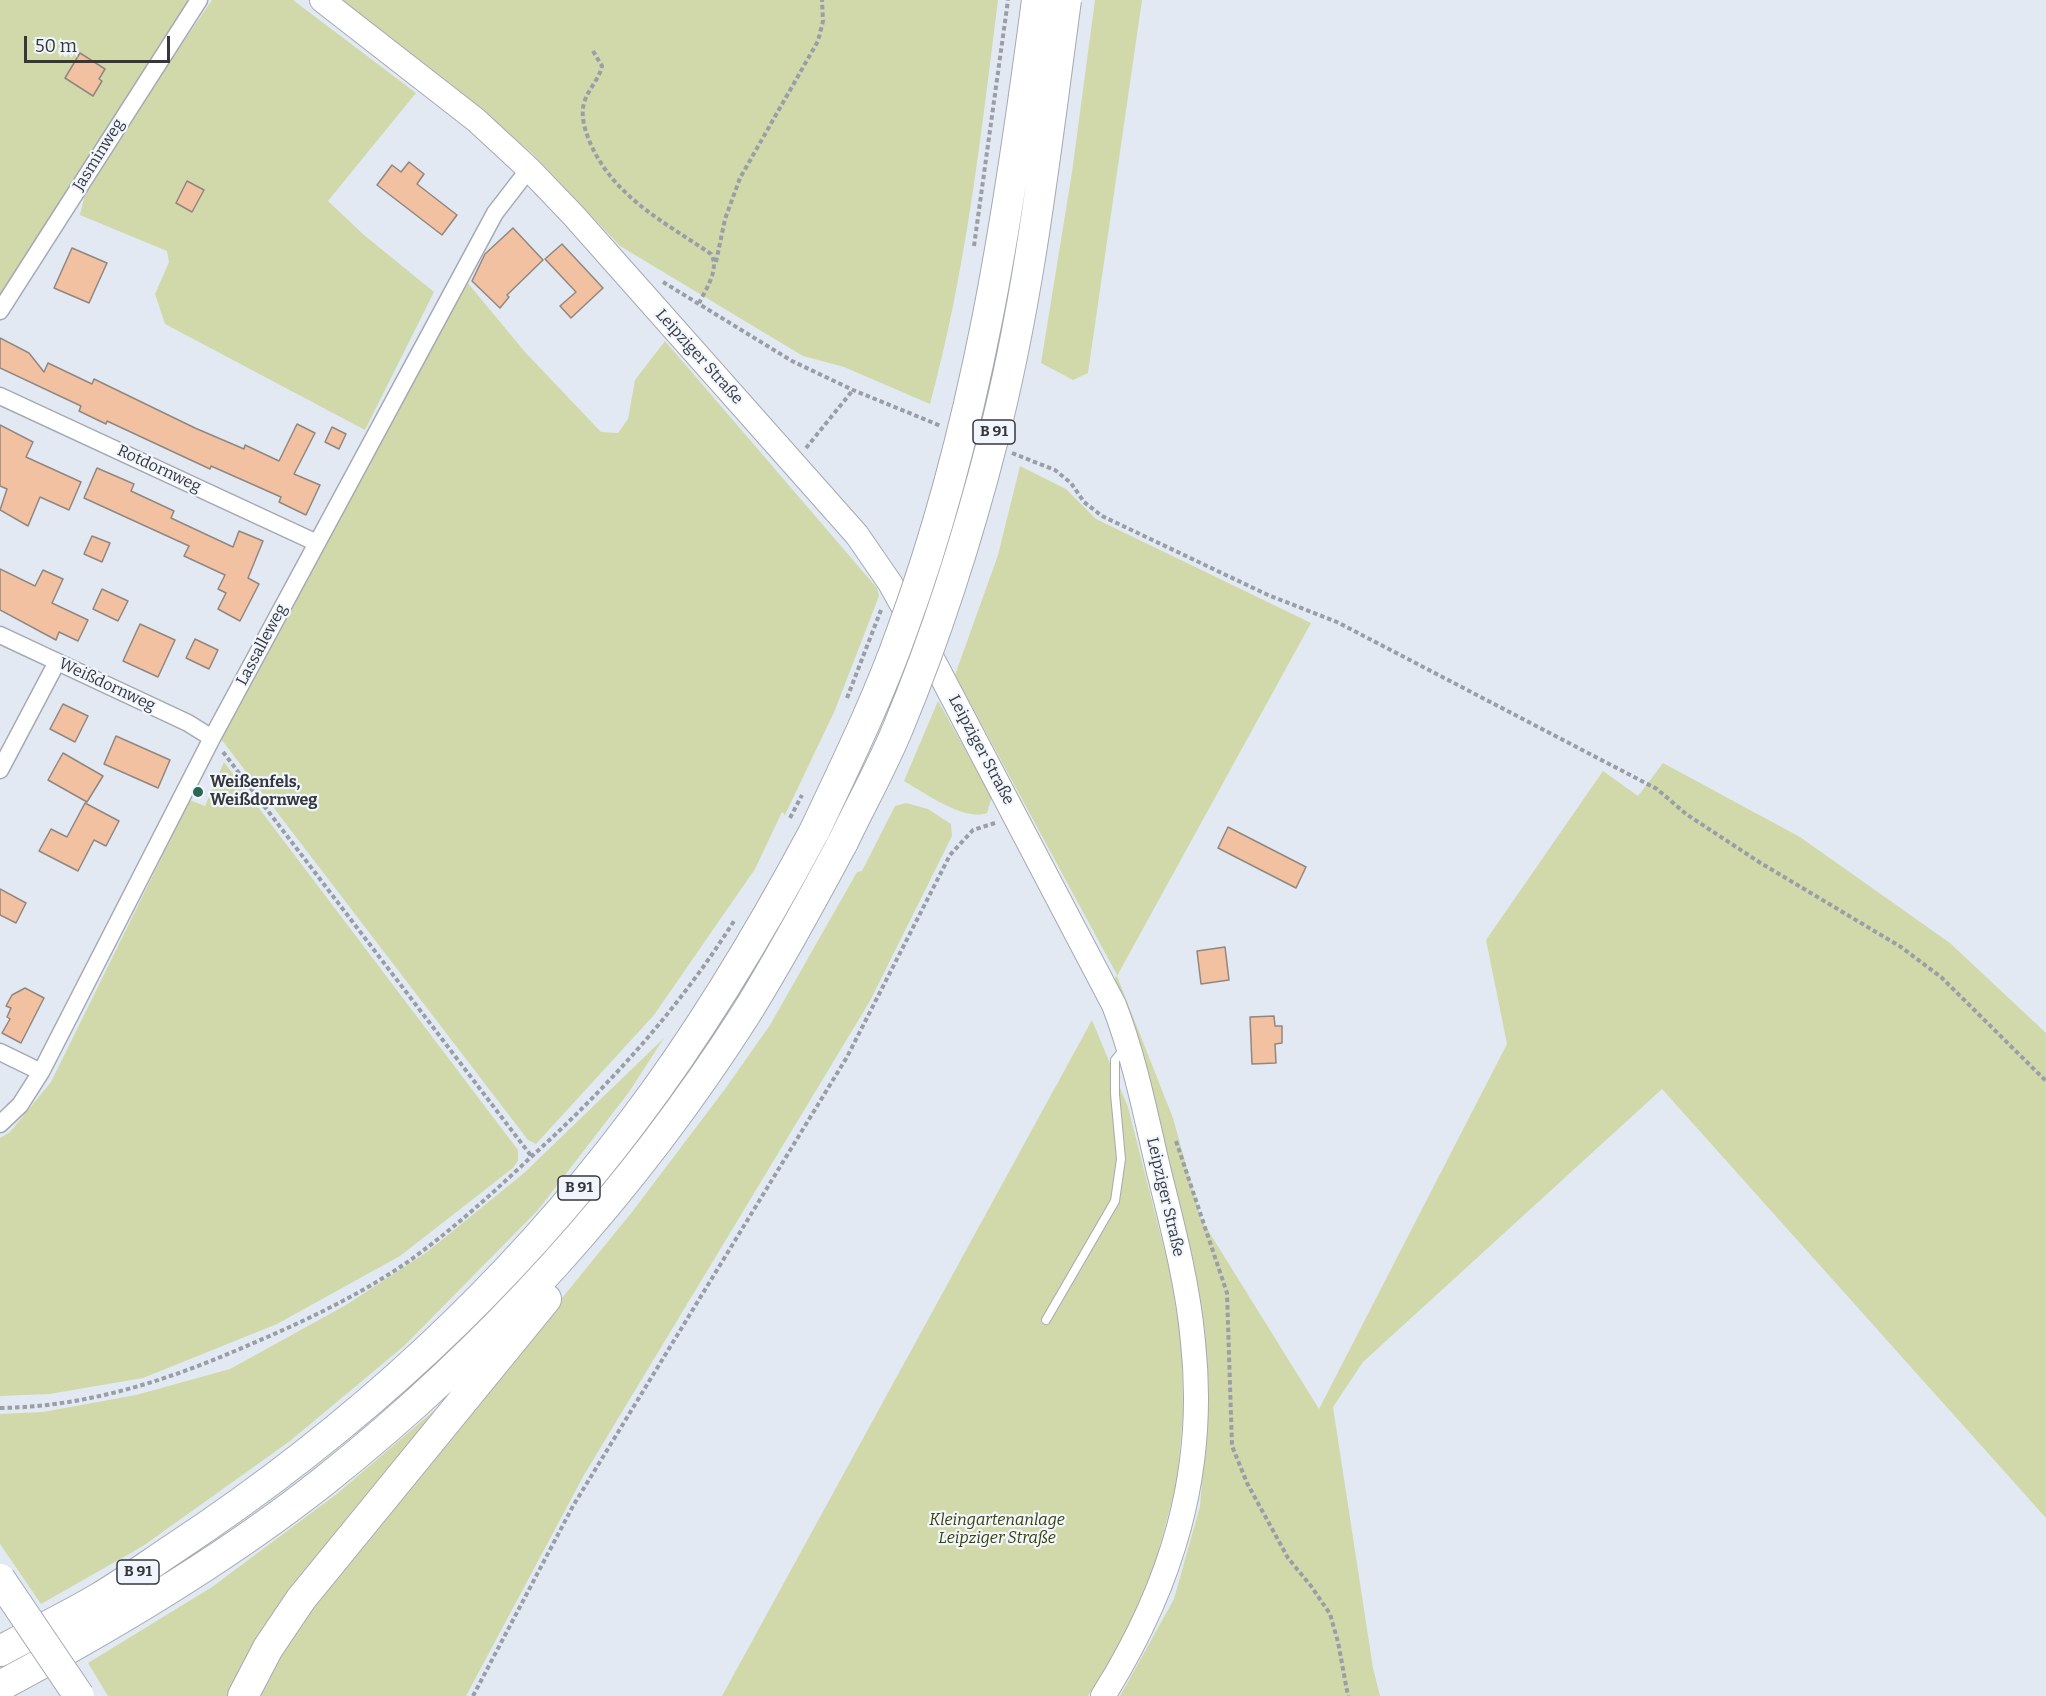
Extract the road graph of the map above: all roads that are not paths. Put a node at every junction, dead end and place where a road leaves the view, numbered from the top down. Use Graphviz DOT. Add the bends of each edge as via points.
graph roads {
  1 [pos="199,0"];
  2 [pos="322,0"];
  3 [pos="1037,0"];
  4 [pos="1066,0"];
  5 [pos="529,169"];
  6 [pos="0,311"];
  7 [pos="0,396"];
  8 [pos="317,543"];
  9 [pos="0,635"];
  10 [pos="57,662"];
  11 [pos="212,738"];
  12 [pos="0,770"];
  13 [pos="1127,1046"];
  14 [pos="0,1052"];
  15 [pos="41,1072"];
  16 [pos="0,1124"];
  17 [pos="614,1196"];
  18 [pos="1046,1320"];
  19 [pos="0,1579"];
  20 [pos="0,1651"];
  21 [pos="0,1686"];
  22 [pos="79,1696"];
  23 [pos="243,1696"];
  24 [pos="1103,1696"];
  1 -- 6 [label="street, Jasminweg"];
  2 -- 5 [label="street, Leipziger Straße" via="476,120"];
  3 -- 20 [label="highway, B 91, bridge" via="996,280 952,474 903,631 868,715 798,825 745,956 670,1071 589,1176 497,1282 408,1368 269,1483 100,1598"];
  4 -- 17 [label="highway, B 91, bridge" via="1023,294 993,437 923,665 897,730 804,915 745,1014"];
  5 -- 8 [label="street, Lassalleweg" via="495,213"];
  5 -- 13 [label="street, Leipziger Straße" via="857,535 890,583 1114,1005"];
  7 -- 8 [label="street, Rotdornweg"];
  8 -- 11 [label="street, Lassalleweg"];
  9 -- 10 [label="street, Weißdornweg"];
  10 -- 11 [label="street, Weißdornweg"];
  10 -- 12 [label="street"];
  11 -- 15 [label="street, Lassalleweg"];
  13 -- 18 [label="lane" via="1115,1060 1120,1159 1116,1201"];
  13 -- 24 [label="street, Leipziger Straße" via="1170,1214 1188,1305 1195,1363 1196,1425 1185,1506 1174,1551 1140,1632"];
  14 -- 15 [label="street"];
  15 -- 16 [label="street, Lassalleweg" via="20,1105"];
  17 -- 21 [label="highway, B 91" via="466,1356 324,1481 208,1564 114,1623"];
  17 -- 23 [label="highway" via="601,1232 301,1599 268,1648"];
  19 -- 22 [label="highway, bridge"];
}
